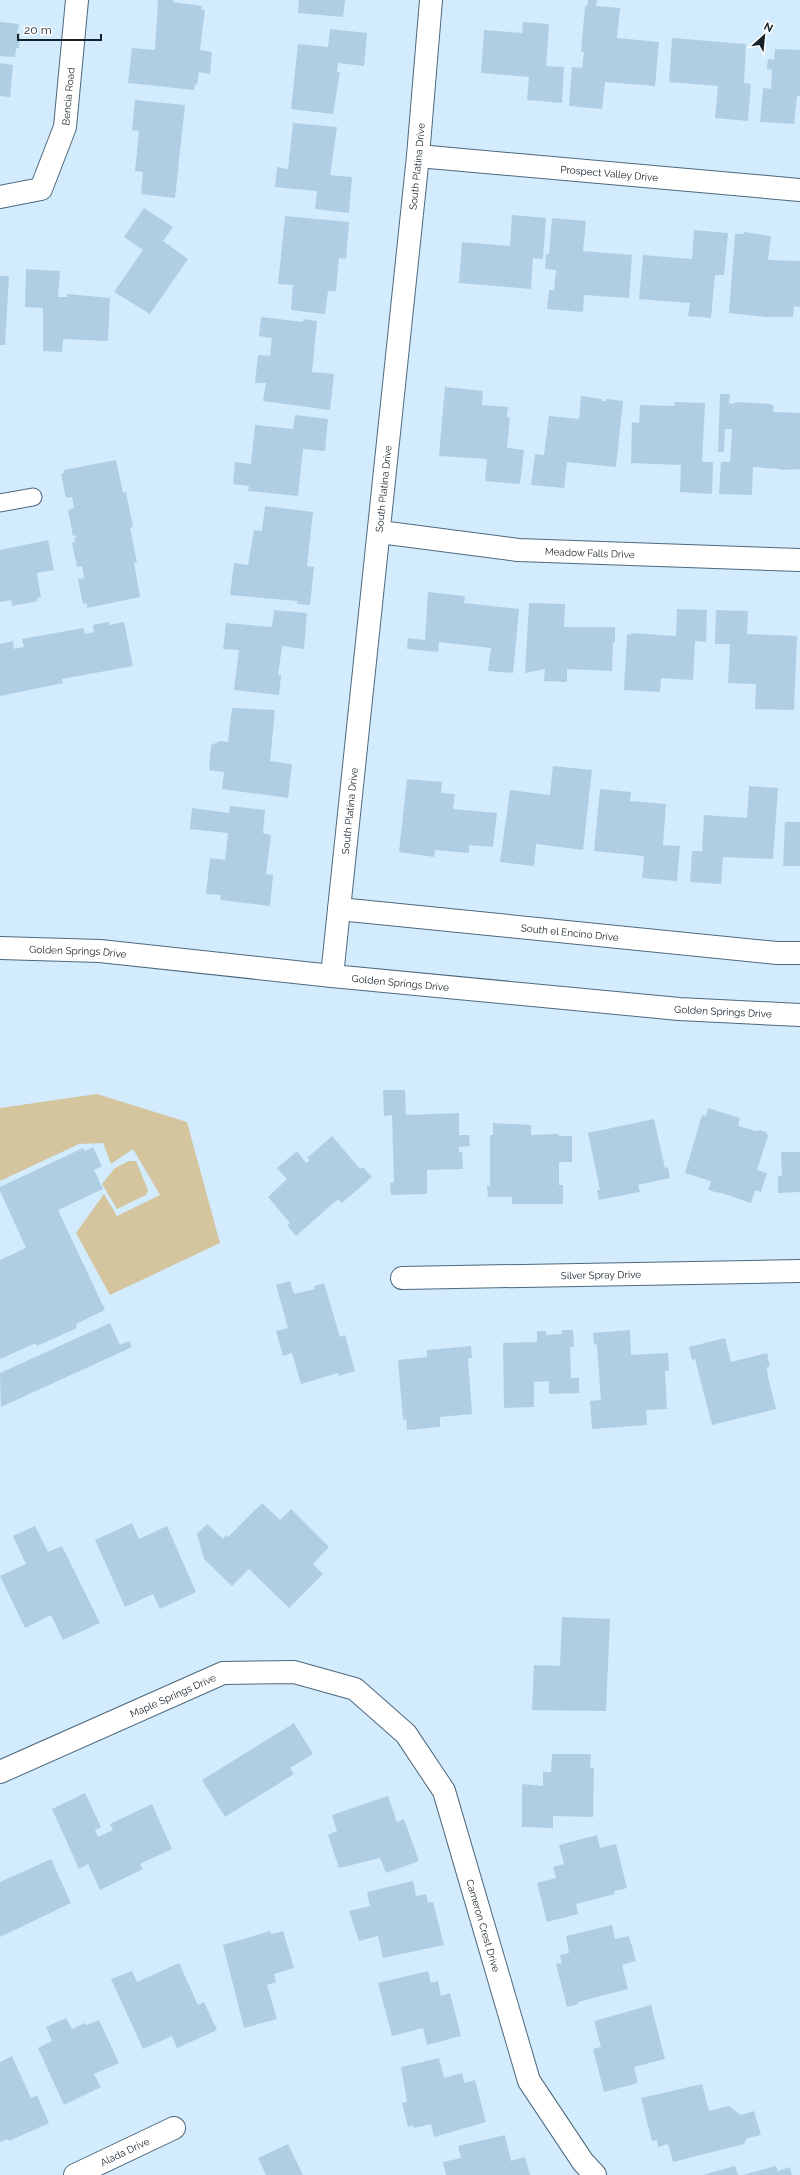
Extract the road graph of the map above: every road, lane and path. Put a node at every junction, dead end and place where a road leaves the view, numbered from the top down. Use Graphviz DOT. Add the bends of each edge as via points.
graph roads {
  1 [pos="77,0"];
  2 [pos="431,0"];
  3 [pos="418,156"];
  4 [pos="800,190"];
  5 [pos="0,197"];
  6 [pos="33,497"];
  7 [pos="0,503"];
  8 [pos="380,532"];
  9 [pos="800,560"];
  10 [pos="339,909"];
  11 [pos="0,948"];
  12 [pos="800,953"];
  13 [pos="332,976"];
  14 [pos="800,1015"];
  15 [pos="800,1271"];
  16 [pos="402,1278"];
  17 [pos="355,1689"];
  18 [pos="0,1772"];
  19 [pos="174,2128"];
  20 [pos="75,2175"];
  21 [pos="595,2175"];
  1 -- 5 [label="street, Bencia Road" via="65,127 41,189"];
  2 -- 3 [label="street, South Platina Drive"];
  3 -- 4 [label="street, Prospect Valley Drive"];
  3 -- 8 [label="street, South Platina Drive"];
  6 -- 7 [label="lane"];
  8 -- 9 [label="street, Meadow Falls Drive" via="518,550"];
  8 -- 10 [label="street, South Platina Drive"];
  10 -- 12 [label="street, South el Encino Drive" via="777,953"];
  10 -- 13 [label="street, South Platina Drive"];
  11 -- 13 [label="street, Golden Springs Drive" via="100,951"];
  13 -- 14 [label="street, Golden Springs Drive" via="680,1009"];
  15 -- 16 [label="street, Silver Spray Drive"];
  17 -- 18 [label="street, Maple Springs Drive" via="294,1672 223,1673"];
  17 -- 21 [label="street, Cameron Crest Drive" via="406,1734 444,1791 529,2081 583,2162"];
  19 -- 20 [label="street, Alada Drive"];
}
